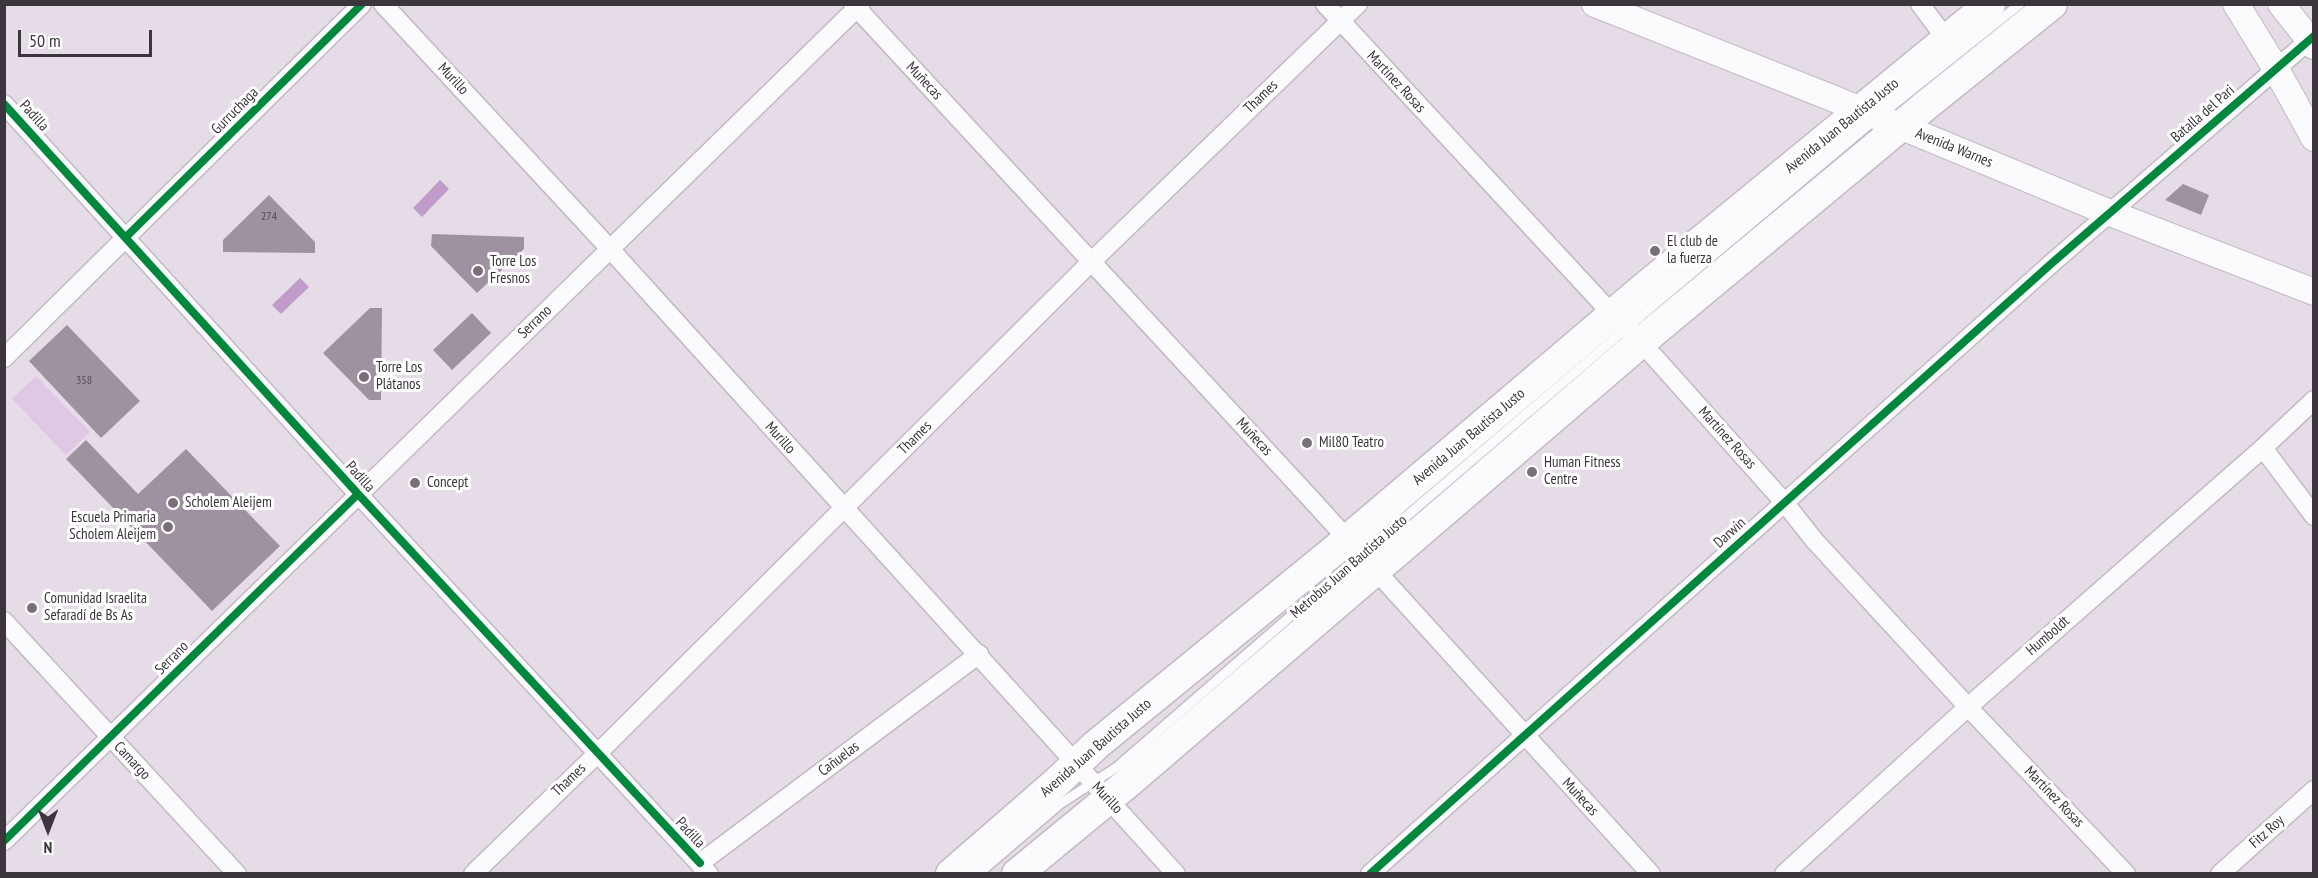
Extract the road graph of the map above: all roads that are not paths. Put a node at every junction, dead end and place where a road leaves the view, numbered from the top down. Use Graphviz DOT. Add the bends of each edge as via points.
graph roads {
  1 [pos="362,4"];
  2 [pos="383,4"];
  3 [pos="1324,4"];
  4 [pos="1358,4"];
  5 [pos="1595,4"];
  6 [pos="1920,4"];
  7 [pos="1990,4"];
  8 [pos="2020,4"];
  9 [pos="2052,4"];
  10 [pos="2270,4"];
  11 [pos="2282,4"];
  12 [pos="857,6"];
  13 [pos="2237,6"];
  14 [pos="1340,21"];
  15 [pos="1947,40"];
  16 [pos="2312,41"];
  17 [pos="2276,69"];
  18 [pos="4,104"];
  19 [pos="1880,118"];
  20 [pos="2313,138"];
  21 [pos="2110,213"];
  22 [pos="126,237"];
  23 [pos="610,249"];
  24 [pos="1715,254"];
  25 [pos="1092,261"];
  26 [pos="2313,292"];
  27 [pos="1627,328"];
  28 [pos="4,358"];
  29 [pos="2313,400"];
  30 [pos="2263,448"];
  31 [pos="358,494"];
  32 [pos="1784,502"];
  33 [pos="845,509"];
  34 [pos="2313,516"];
  35 [pos="1361,555"];
  36 [pos="4,621"];
  37 [pos="979,654"];
  38 [pos="1968,707"];
  39 [pos="1525,736"];
  40 [pos="111,737"];
  41 [pos="598,753"];
  42 [pos="1092,782"];
  43 [pos="2313,790"];
  44 [pos="4,841"];
  45 [pos="704,868"];
  46 [pos="237,873"];
  47 [pos="473,873"];
  48 [pos="951,873"];
  49 [pos="978,873"];
  50 [pos="1017,873"];
  51 [pos="1176,873"];
  52 [pos="1370,873"];
  53 [pos="1651,873"];
  54 [pos="1784,873"];
  55 [pos="2126,873"];
  56 [pos="2220,873"];
  1 -- 22 [label="street, Gurruchaga"];
  2 -- 23 [label="street, Murillo"];
  3 -- 14 [label="street, Martínez Rosas"];
  4 -- 14 [label="street, Thames"];
  5 -- 19 [label="main road, Avenida Warnes"];
  6 -- 15 [label="street"];
  7 -- 15 [label="main road, Avenida Juan Bautista Justo"];
  8 -- 19 [label="lane"];
  9 -- 19 [label="main road, Avenida Juan Bautista Justo"];
  10 -- 13 [label="main road" via="2254,15"];
  11 -- 16 [label="main road"];
  12 -- 23 [label="street, Serrano"];
  12 -- 25 [label="street, Muñecas"];
  13 -- 17 [label="main road"];
  14 -- 25 [label="street, Thames"];
  14 -- 27 [label="street, Martínez Rosas"];
  15 -- 19 [label="main road, Avenida Juan Bautista Justo"];
  16 -- 17 [label="street, Batalla del Pari"];
  17 -- 20 [label="main road"];
  17 -- 21 [label="street, Batalla del Pari"];
  18 -- 22 [label="street, Padilla"];
  19 -- 21 [label="main road, Avenida Warnes"];
  19 -- 24 [label="lane"];
  19 -- 27 [label="main road, Avenida Juan Bautista Justo"];
  19 -- 27 [label="main road, Avenida Juan Bautista Justo"];
  21 -- 26 [label="main road, Avenida Warnes"];
  21 -- 32 [label="street, Darwin"];
  22 -- 28 [label="street, Gurruchaga"];
  22 -- 31 [label="street, Padilla"];
  23 -- 31 [label="street, Serrano"];
  23 -- 33 [label="street, Murillo"];
  24 -- 27 [label="lane"];
  24 -- 27 [label="lane" via="1650,298"];
  25 -- 33 [label="street, Thames"];
  25 -- 35 [label="street, Muñecas"];
  27 -- 32 [label="street, Martínez Rosas"];
  27 -- 35 [label="main road, Avenida Juan Bautista Justo"];
  27 -- 35 [label="main road, Avenida Juan Bautista Justo"];
  29 -- 30 [label="street, Humboldt"];
  30 -- 34 [label="street"];
  30 -- 38 [label="street, Humboldt"];
  31 -- 40 [label="street, Serrano"];
  31 -- 41 [label="street, Padilla"];
  32 -- 38 [label="street, Martínez Rosas" via="1814,540"];
  32 -- 39 [label="street, Darwin"];
  33 -- 37 [label="street, Murillo"];
  33 -- 41 [label="street, Thames"];
  35 -- 39 [label="street, Muñecas"];
  35 -- 42 [label="main road, Avenida Juan Bautista Justo"];
  35 -- 42 [label="main road, Avenida Juan Bautista Justo"];
  36 -- 40 [label="street, Camargo"];
  37 -- 42 [label="street, Murillo"];
  37 -- 45 [label="street, Cañuelas"];
  38 -- 54 [label="street, Humboldt"];
  38 -- 55 [label="street, Martínez Rosas"];
  39 -- 52 [label="street, Darwin"];
  39 -- 53 [label="street, Muñecas"];
  40 -- 44 [label="street, Serrano"];
  40 -- 46 [label="street, Camargo"];
  41 -- 45 [label="street, Padilla"];
  41 -- 47 [label="street, Thames"];
  42 -- 48 [label="main road, Avenida Juan Bautista Justo" via="1057,782"];
  42 -- 49 [label="lane"];
  42 -- 50 [label="main road, Avenida Juan Bautista Justo"];
  42 -- 51 [label="street, Murillo"];
  43 -- 56 [label="street, Fitz Roy"];
}
